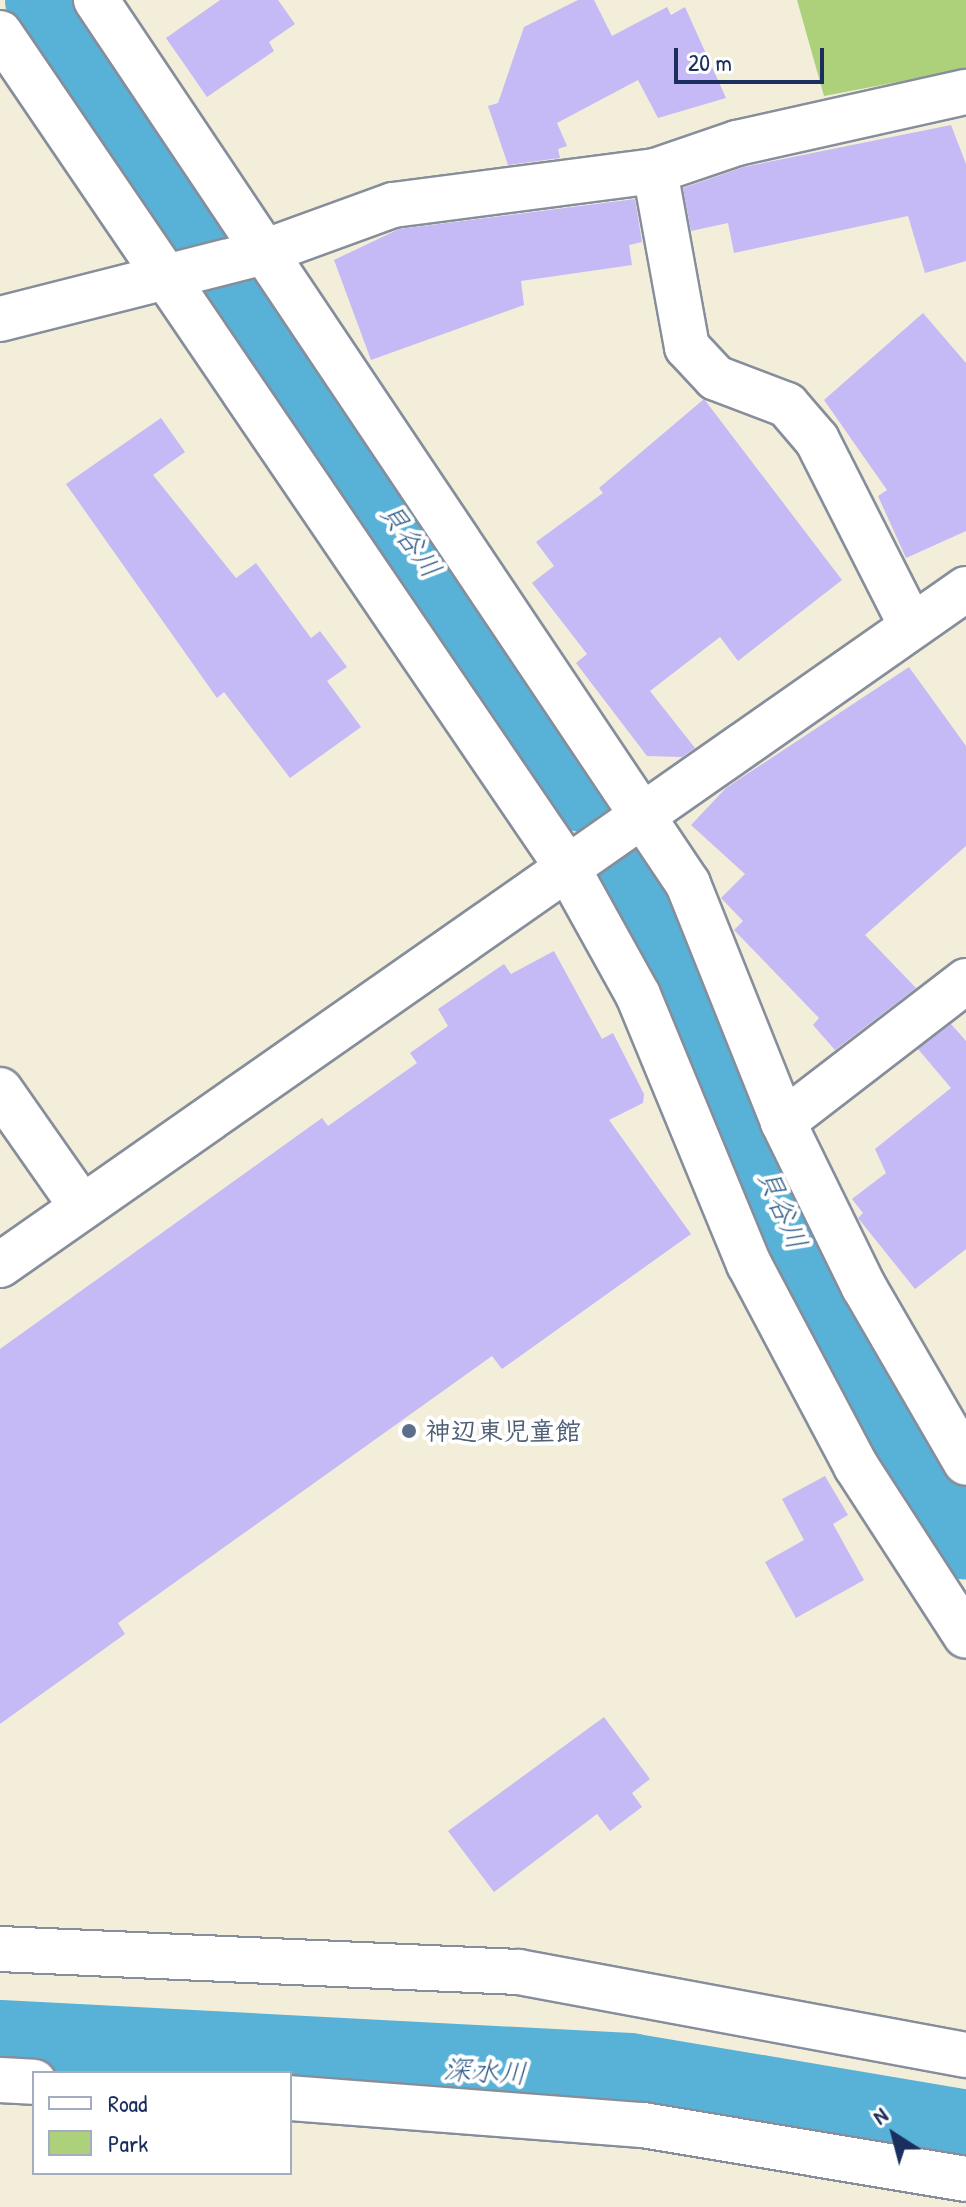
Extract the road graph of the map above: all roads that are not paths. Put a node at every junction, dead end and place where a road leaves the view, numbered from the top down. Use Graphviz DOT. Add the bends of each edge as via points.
graph roads {
  1 [pos="96,0"];
  2 [pos="0,33"];
  3 [pos="966,92"];
  4 [pos="655,171"];
  5 [pos="261,253"];
  6 [pos="171,278"];
  7 [pos="0,319"];
  8 [pos="966,589"];
  9 [pos="911,625"];
  10 [pos="644,812"];
  11 [pos="567,867"];
  12 [pos="966,981"];
  13 [pos="0,1090"];
  14 [pos="783,1122"];
  15 [pos="82,1207"];
  16 [pos="0,1265"];
  17 [pos="966,1463"];
  18 [pos="966,1636"];
  19 [pos="0,1949"];
  20 [pos="966,2055"];
  21 [pos="0,2080"];
  22 [pos="32,2082"];
  23 [pos="292,2098"];
  24 [pos="966,2179"];
  1 -- 5 [label="street"];
  2 -- 6 [label="street"];
  3 -- 4 [label="street" via="737,143"];
  4 -- 5 [label="street" via="439,194"];
  4 -- 9 [label="street" via="687,347 716,378 787,405 817,440"];
  5 -- 6 [label="street"];
  5 -- 10 [label="street"];
  6 -- 7 [label="street"];
  6 -- 11 [label="street"];
  8 -- 9 [label="street"];
  9 -- 10 [label="street"];
  10 -- 11 [label="street"];
  10 -- 14 [label="street" via="688,884"];
  11 -- 15 [label="street"];
  11 -- 18 [label="street" via="638,995 749,1264 856,1466"];
  12 -- 14 [label="street"];
  13 -- 15 [label="street"];
  14 -- 17 [label="street" via="864,1287"];
  15 -- 16 [label="street"];
  19 -- 20 [label="street" via="518,1972"];
  21 -- 22 [label="street"];
  23 -- 24 [label="street" via="643,2125"];
}
